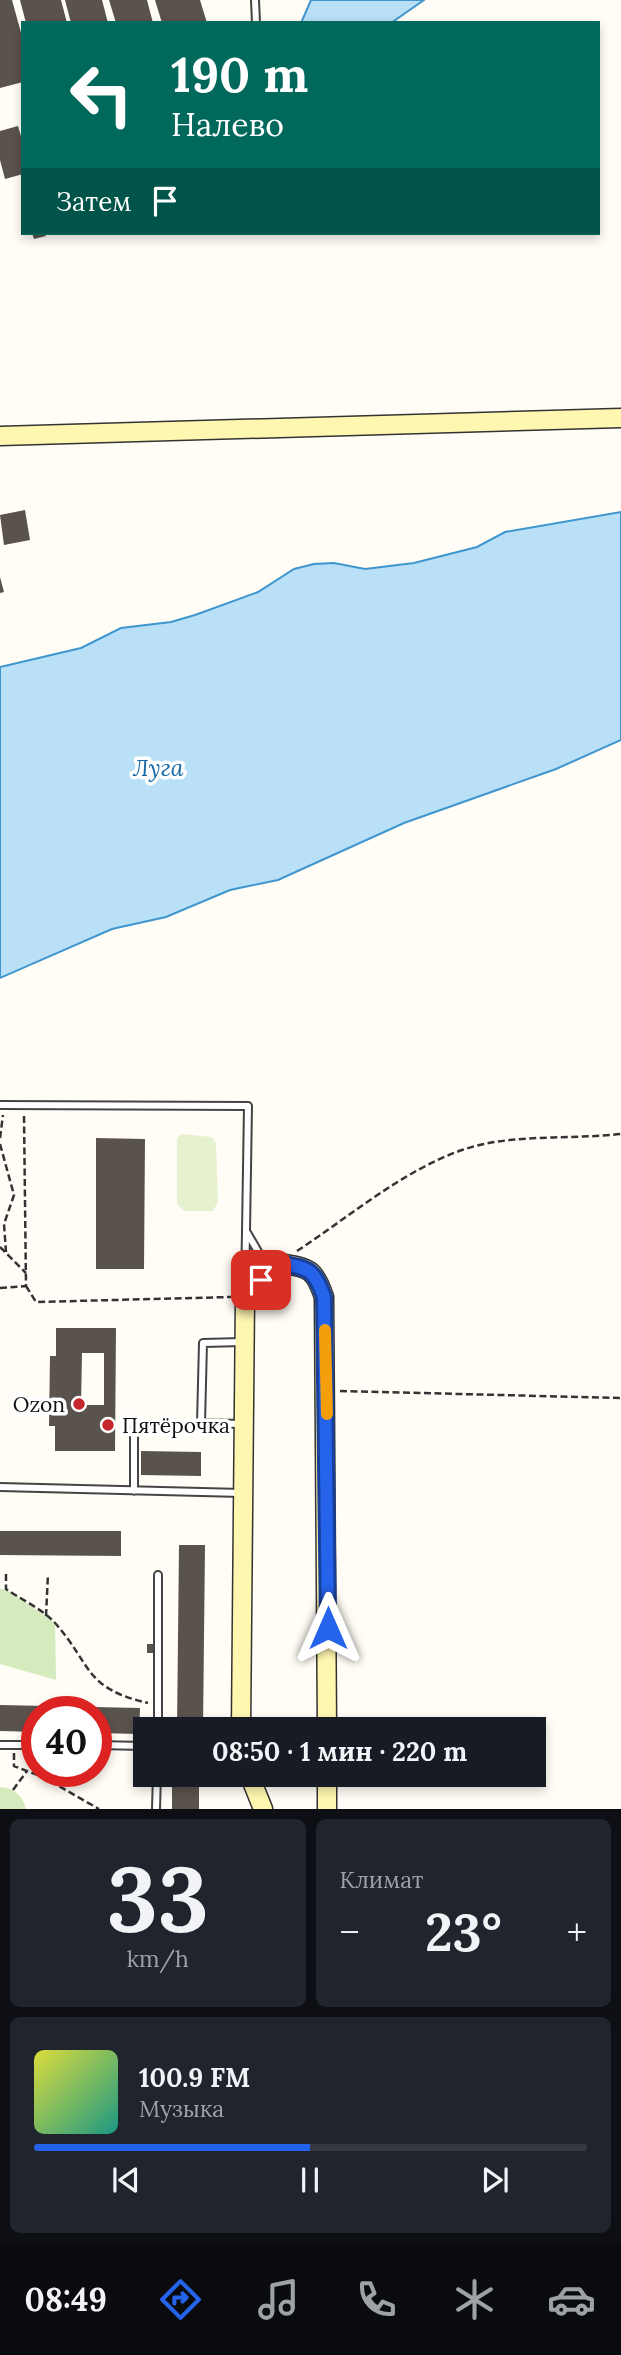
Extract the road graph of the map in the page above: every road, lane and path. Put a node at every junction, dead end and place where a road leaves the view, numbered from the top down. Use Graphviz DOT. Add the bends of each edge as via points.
graph roads {
  1 [pos="255,0"];
  2 [pos="256,21"];
  3 [pos="621,418"];
  4 [pos="0,436"];
  5 [pos="0,1105"];
  6 [pos="1,1115"];
  7 [pos="621,1134"];
  8 [pos="0,1138"];
  9 [pos="0,1144"];
  10 [pos="246,1231"];
  11 [pos="0,1247"];
  12 [pos="6,1252"];
  13 [pos="279,1263"];
  14 [pos="26,1273"];
  15 [pos="26,1286"];
  16 [pos="0,1288"];
  17 [pos="245,1296"];
  18 [pos="244,1342"];
  19 [pos="326,1391"];
  20 [pos="621,1398"];
  21 [pos="243,1424"];
  22 [pos="134,1425"];
  23 [pos="0,1487"];
  24 [pos="134,1491"];
  25 [pos="242,1493"];
  26 [pos="6,1574"];
  27 [pos="48,1574"];
  28 [pos="158,1575"];
  29 [pos="46,1616"];
  30 [pos="158,1705"];
  31 [pos="158,1717"];
  32 [pos="241,1717"];
  33 [pos="327,1717"];
  34 [pos="0,1745"];
  35 [pos="15,1745"];
  36 [pos="21,1745"];
  37 [pos="112,1745"];
  38 [pos="133,1746"];
  39 [pos="21,1769"];
  40 [pos="21,1779"];
  41 [pos="57,1787"];
  42 [pos="157,1787"];
  43 [pos="254,1787"];
  44 [pos="327,1787"];
  45 [pos="13,1790"];
  46 [pos="99,1809"];
  47 [pos="156,1809"];
  48 [pos="263,1809"];
  49 [pos="327,1809"];
  1 -- 2 [label="lane"];
  3 -- 4 [label="street"];
  5 -- 10 [label="lane" via="248,1106"];
  6 -- 8 [label="path"];
  6 -- 14 [label="path" via="24,1116"];
  7 -- 13 [label="path" via="511,1140 461,1150 409,1177"];
  9 -- 12 [label="path" via="14,1195 4,1224"];
  10 -- 13 [label="lane" via="260,1255"];
  10 -- 17 [label="lane"];
  11 -- 12 [label="path"];
  12 -- 14 [label="path"];
  13 -- 17 [label="street"];
  13 -- 19 [label="street" via="309,1268 318,1279 324,1297"];
  14 -- 15 [label="path"];
  15 -- 16 [label="path"];
  15 -- 17 [label="path" via="36,1302"];
  17 -- 18 [label="street"];
  18 -- 21 [label="street"];
  18 -- 21 [label="lane" via="204,1343 201,1423"];
  19 -- 20 [label="path"];
  19 -- 33 [label="street"];
  21 -- 25 [label="street"];
  22 -- 24 [label="lane"];
  23 -- 24 [label="lane"];
  24 -- 25 [label="lane"];
  25 -- 32 [label="street"];
  26 -- 29 [label="path" via="6,1589"];
  27 -- 29 [label="path"];
  28 -- 30 [label="lane"];
  29 -- 30 [label="path" via="91,1677 123,1697"];
  30 -- 31 [label="lane"];
  34 -- 35 [label="lane"];
  35 -- 36 [label="lane"];
  35 -- 39 [label="path" via="14,1766"];
  37 -- 38 [label="lane"];
  40 -- 45 [label="path"];
  41 -- 46 [label="path"];
  42 -- 47 [label="lane"];
  43 -- 48 [label="street"];
  44 -- 49 [label="street"];
}
